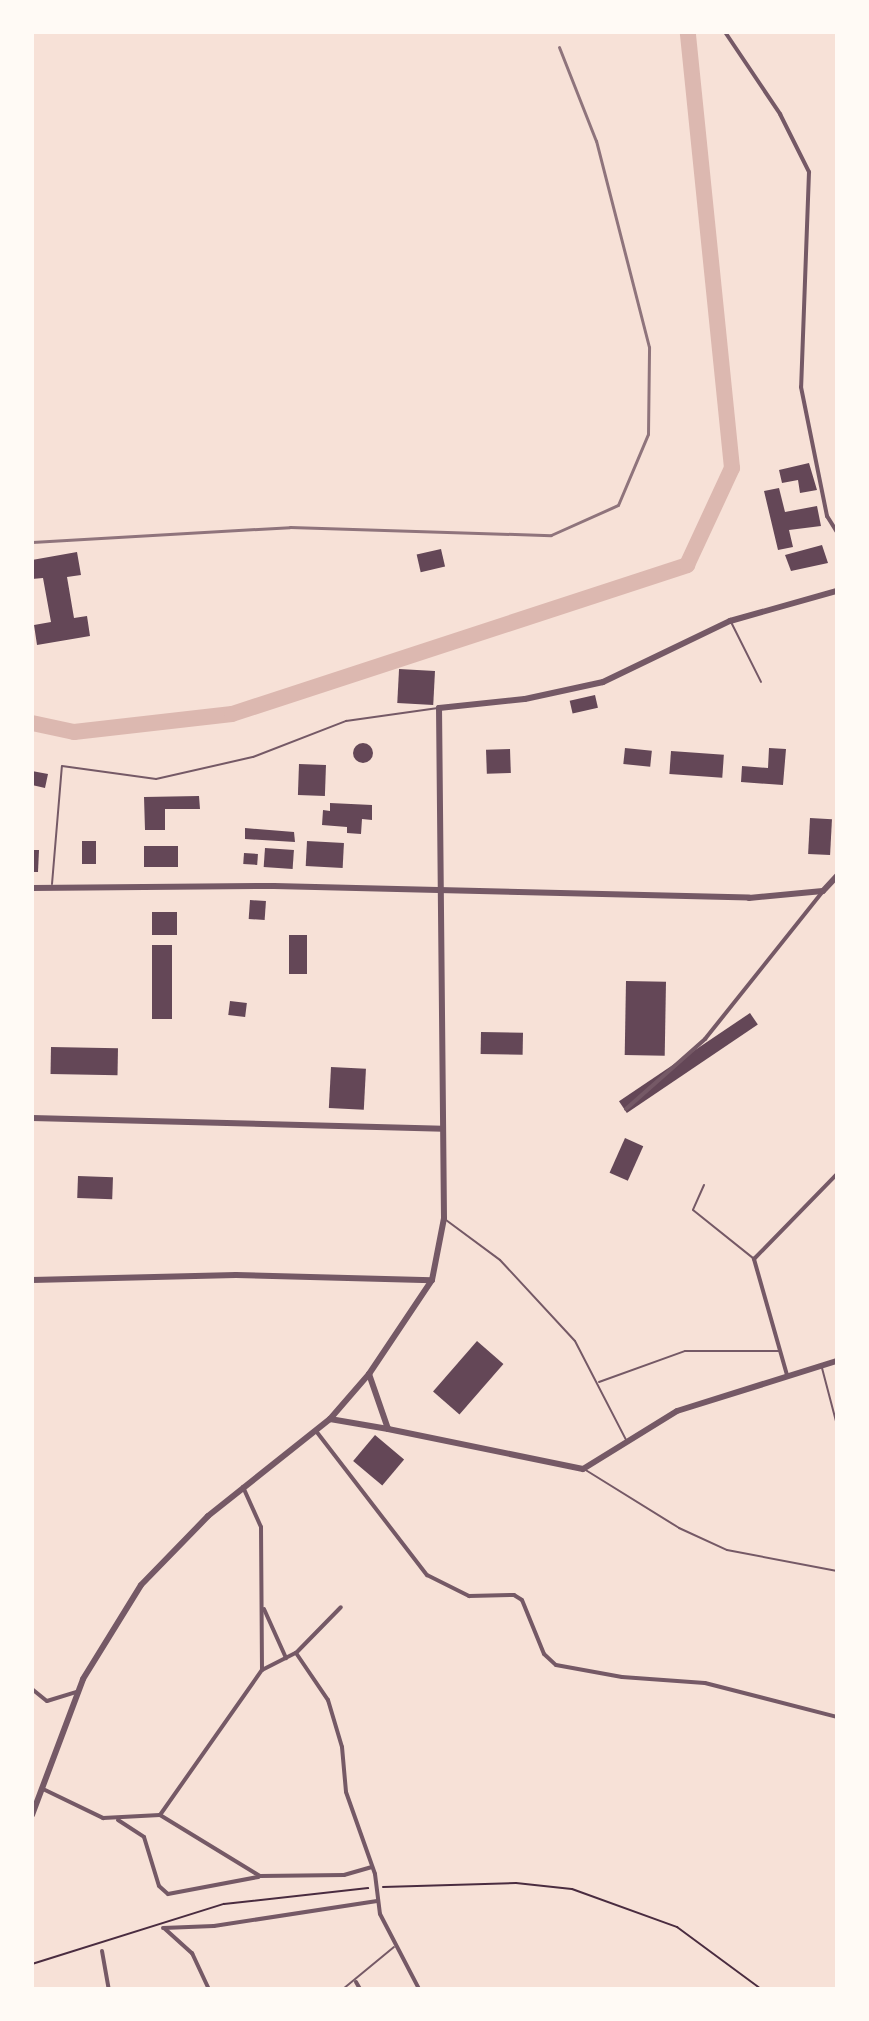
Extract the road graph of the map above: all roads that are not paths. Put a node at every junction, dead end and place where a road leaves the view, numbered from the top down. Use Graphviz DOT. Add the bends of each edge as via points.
graph roads {
  1 [pos="725,32"];
  2 [pos="837,532"];
  3 [pos="837,591"];
  4 [pos="730,621"];
  5 [pos="761,682"];
  6 [pos="439,708"];
  7 [pos="837,876"];
  8 [pos="32,888"];
  9 [pos="52,889"];
  10 [pos="440,891"];
  11 [pos="823,891"];
  12 [pos="626,1109"];
  13 [pos="32,1118"];
  14 [pos="443,1129"];
  15 [pos="837,1174"];
  16 [pos="704,1185"];
  17 [pos="444,1218"];
  18 [pos="754,1259"];
  19 [pos="32,1280"];
  20 [pos="432,1280"];
  21 [pos="780,1351"];
  22 [pos="837,1361"];
  23 [pos="821,1364"];
  24 [pos="369,1374"];
  25 [pos="787,1375"];
  26 [pos="599,1382"];
  27 [pos="330,1419"];
  28 [pos="837,1425"];
  29 [pos="388,1429"];
  30 [pos="316,1431"];
  31 [pos="626,1441"];
  32 [pos="583,1469"];
  33 [pos="243,1487"];
  34 [pos="837,1571"];
  35 [pos="262,1607"];
  36 [pos="341,1607"];
  37 [pos="296,1653"];
  38 [pos="286,1658"];
  39 [pos="262,1670"];
  40 [pos="32,1689"];
  41 [pos="78,1692"];
  42 [pos="837,1717"];
  43 [pos="43,1789"];
  44 [pos="32,1815"];
  45 [pos="160,1815"];
  46 [pos="115,1818"];
  47 [pos="372,1867"];
  48 [pos="260,1876"];
  49 [pos="378,1901"];
  50 [pos="395,1946"];
  51 [pos="102,1951"];
  52 [pos="356,1982"];
  53 [pos="109,1989"];
  54 [pos="209,1989"];
  55 [pos="343,1989"];
  56 [pos="360,1989"];
  57 [pos="419,1989"];
  1 -- 2 [label="street" via="780,114 809,172 801,387 827,516"];
  3 -- 4 [label="street"];
  4 -- 5 [label="lane"];
  4 -- 6 [label="street" via="603,682 525,699"];
  6 -- 9 [label="lane" via="346,721 253,757 156,779 62,766"];
  6 -- 10 [label="street"];
  7 -- 11 [label="street"];
  8 -- 9 [label="street"];
  9 -- 10 [label="street"];
  10 -- 11 [label="street" via="749,898"];
  10 -- 14 [label="street"];
  11 -- 12 [label="street" via="705,1039"];
  13 -- 14 [label="street"];
  14 -- 17 [label="street"];
  15 -- 18 [label="street"];
  16 -- 18 [label="lane" via="693,1210"];
  17 -- 20 [label="street"];
  17 -- 26 [label="lane" via="470,1233 552,1314"];
  18 -- 21 [label="street"];
  19 -- 20 [label="street" via="236,1275"];
  20 -- 24 [label="street"];
  21 -- 25 [label="street"];
  21 -- 26 [label="lane" via="685,1351"];
  22 -- 23 [label="street"];
  23 -- 25 [label="street"];
  23 -- 28 [label="lane"];
  24 -- 27 [label="street"];
  24 -- 29 [label="street"];
  25 -- 31 [label="street" via="677,1411"];
  26 -- 31 [label="lane"];
  27 -- 29 [label="street"];
  27 -- 30 [label="street"];
  29 -- 32 [label="street"];
  30 -- 33 [label="street"];
  30 -- 42 [label="street" via="427,1575 469,1596 514,1595 522,1600 544,1654 556,1665 705,1683"];
  31 -- 32 [label="street"];
  32 -- 34 [label="lane" via="679,1528 727,1550"];
  33 -- 35 [label="street" via="260,1521"];
  33 -- 41 [label="street" via="175,1546 141,1585"];
  35 -- 38 [label="street"];
  35 -- 39 [label="street"];
  36 -- 37 [label="street"];
  37 -- 38 [label="street"];
  37 -- 47 [label="street" via="328,1700 342,1747 346,1792"];
  38 -- 39 [label="street"];
  39 -- 45 [label="street"];
  40 -- 41 [label="street" via="47,1701"];
  41 -- 43 [label="street"];
  43 -- 44 [label="street"];
  43 -- 46 [label="street" via="96,1816"];
  45 -- 46 [label="street"];
  45 -- 48 [label="street"];
  46 -- 48 [label="street" via="144,1837 159,1886 168,1894"];
  47 -- 48 [label="street" via="344,1875"];
  47 -- 49 [label="street"];
  49 -- 50 [label="street"];
  49 -- 54 [label="street" via="214,1926 163,1928 192,1953"];
  50 -- 52 [label="lane"];
  50 -- 57 [label="street"];
  51 -- 53 [label="street"];
  52 -- 55 [label="lane"];
  52 -- 56 [label="street"];
}
